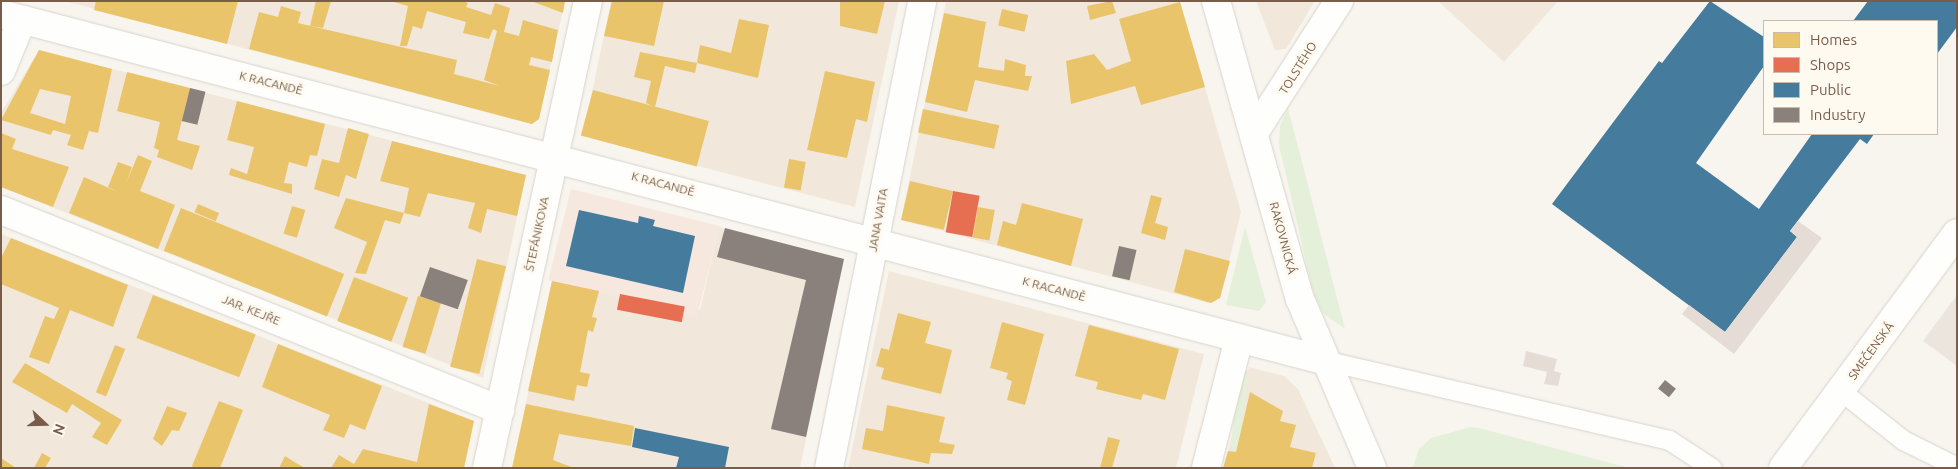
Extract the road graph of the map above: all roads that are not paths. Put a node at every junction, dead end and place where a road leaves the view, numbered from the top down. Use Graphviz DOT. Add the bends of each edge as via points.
graph roads {
  1 [pos="588,1"];
  2 [pos="922,1"];
  3 [pos="1216,1"];
  4 [pos="1339,1"];
  5 [pos="12,17"];
  6 [pos="1,70"];
  7 [pos="1254,133"];
  8 [pos="554,156"];
  9 [pos="1,210"];
  10 [pos="1957,233"];
  11 [pos="872,240"];
  12 [pos="1239,339"];
  13 [pos="1323,360"];
  14 [pos="1841,391"];
  15 [pos="500,410"];
  16 [pos="487,468"];
  17 [pos="829,468"];
  18 [pos="1206,468"];
  19 [pos="1372,468"];
  20 [pos="1712,468"];
  21 [pos="1783,468"];
  22 [pos="1957,468"];
  1 -- 8 [label="street, ŠTEFÁNIKOVA"];
  2 -- 11 [label="street, JANA VAITA"];
  3 -- 7 [label="street, RAKOVNICKÁ"];
  4 -- 7 [label="street, TOLSTÉHO"];
  5 -- 6 [label="street"];
  5 -- 8 [label="street, K RACANDĚ"];
  7 -- 13 [label="street, RAKOVNICKÁ" via="1291,272"];
  8 -- 11 [label="street, K RACANDĚ"];
  8 -- 15 [label="street, ŠTEFÁNIKOVA"];
  9 -- 15 [label="street, JAR. KEJŘE"];
  10 -- 14 [label="street, SMEČENSKÁ"];
  11 -- 12 [label="street, K RACANDĚ"];
  11 -- 17 [label="street, JANA VAITA" via="871,272"];
  12 -- 13 [label="street, K RACANDĚ"];
  12 -- 18 [label="street"];
  13 -- 19 [label="street, RAKOVNICKÁ"];
  13 -- 20 [label="lane" via="1669,440"];
  14 -- 21 [label="street, SMEČENSKÁ"];
  14 -- 22 [label="lane" via="1903,440"];
  15 -- 16 [label="street, ŠTEFÁNIKOVA"];
}
